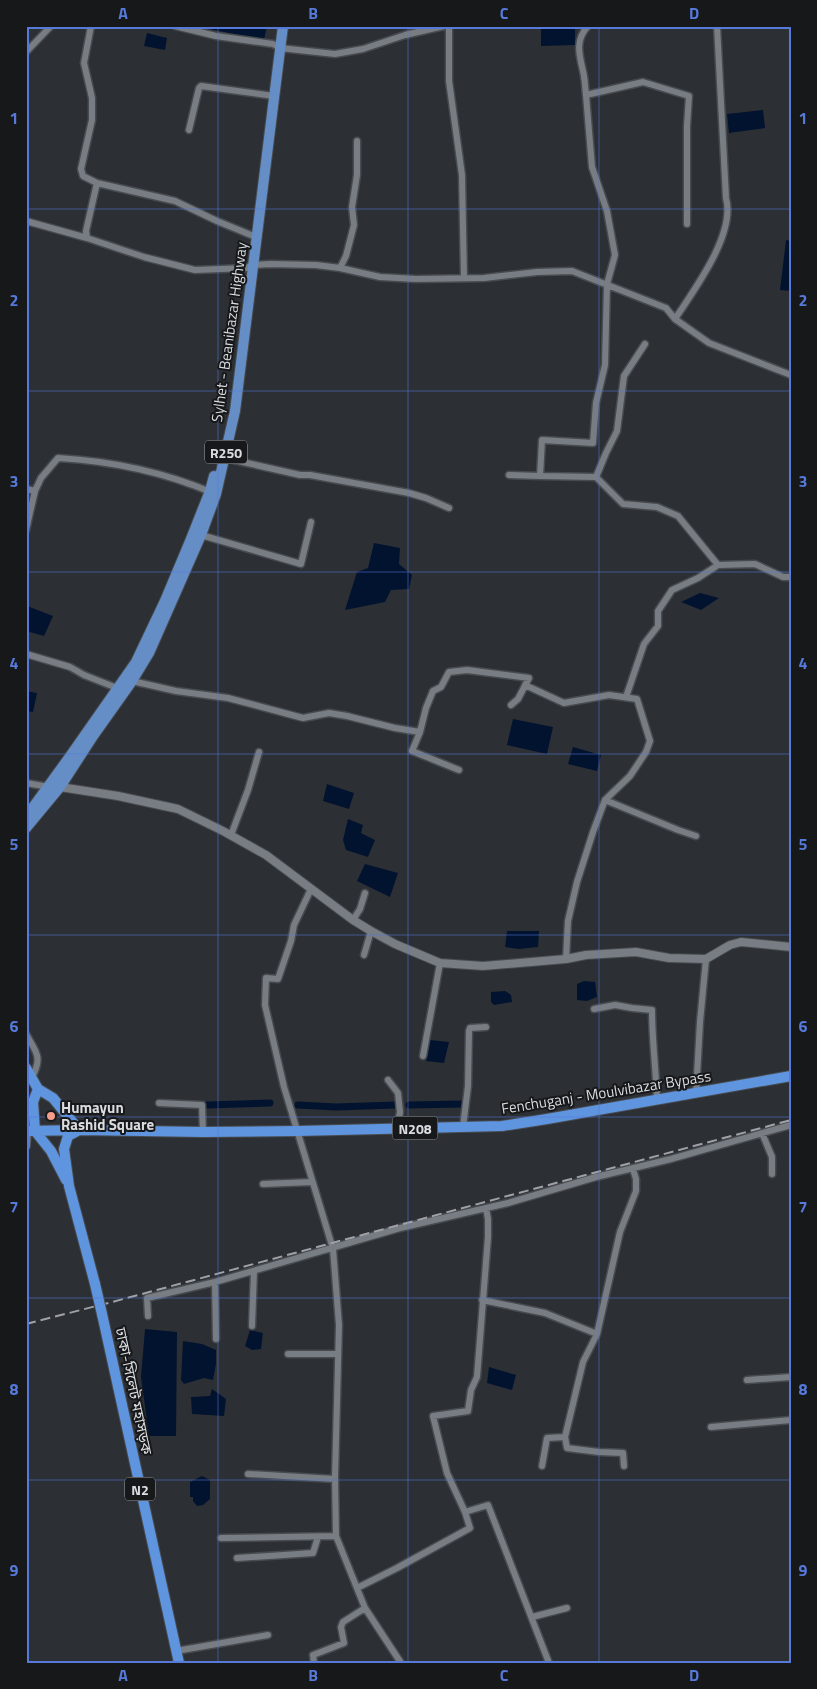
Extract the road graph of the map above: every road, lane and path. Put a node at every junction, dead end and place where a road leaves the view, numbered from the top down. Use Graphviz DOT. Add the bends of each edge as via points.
graph roads {
  1 [pos="51,26"];
  2 [pos="92,26"];
  3 [pos="175,26"];
  4 [pos="276,26"];
  5 [pos="282,26"];
  6 [pos="444,26"];
  7 [pos="449,26"];
  8 [pos="588,26"];
  9 [pos="717,26"];
  10 [pos="276,46"];
  11 [pos="26,52"];
  12 [pos="586,95"];
  13 [pos="271,96"];
  14 [pos="189,130"];
  15 [pos="357,142"];
  16 [pos="97,183"];
  17 [pos="26,221"];
  18 [pos="687,224"];
  19 [pos="251,235"];
  20 [pos="87,238"];
  21 [pos="250,267"];
  22 [pos="340,268"];
  23 [pos="464,278"];
  24 [pos="607,284"];
  25 [pos="676,320"];
  26 [pos="645,344"];
  27 [pos="791,375"];
  28 [pos="225,458"];
  29 [pos="509,475"];
  30 [pos="540,476"];
  31 [pos="596,477"];
  32 [pos="26,489"];
  33 [pos="35,491"];
  34 [pos="213,493"];
  35 [pos="449,508"];
  36 [pos="311,522"];
  37 [pos="26,530"];
  38 [pos="201,535"];
  39 [pos="718,565"];
  40 [pos="791,577"];
  41 [pos="26,654"];
  42 [pos="132,681"];
  43 [pos="525,685"];
  44 [pos="117,688"];
  45 [pos="626,697"];
  46 [pos="511,705"];
  47 [pos="420,732"];
  48 [pos="259,752"];
  49 [pos="459,770"];
  50 [pos="26,783"];
  51 [pos="48,787"];
  52 [pos="60,787"];
  53 [pos="605,800"];
  54 [pos="26,817"];
  55 [pos="26,828"];
  56 [pos="231,836"];
  57 [pos="696,836"];
  58 [pos="311,888"];
  59 [pos="365,892"];
  60 [pos="353,920"];
  61 [pos="371,931"];
  62 [pos="791,947"];
  63 [pos="364,955"];
  64 [pos="566,959"];
  65 [pos="706,959"];
  66 [pos="440,964"];
  67 [pos="594,1009"];
  68 [pos="486,1027"];
  69 [pos="26,1034"];
  70 [pos="423,1056"];
  71 [pos="26,1068"];
  72 [pos="791,1076"];
  73 [pos="32,1077"];
  74 [pos="388,1080"];
  75 [pos="38,1089"];
  76 [pos="696,1093"];
  77 [pos="657,1100"];
  78 [pos="159,1102"];
  79 [pos="791,1125"];
  80 [pos="463,1127"];
  81 [pos="397,1129"];
  82 [pos="80,1130"];
  83 [pos="30,1131"];
  84 [pos="298,1131"];
  85 [pos="203,1132"];
  86 [pos="762,1133"];
  87 [pos="26,1146"];
  88 [pos="633,1169"];
  89 [pos="772,1174"];
  90 [pos="312,1182"];
  91 [pos="263,1184"];
  92 [pos="69,1186"];
  93 [pos="486,1208"];
  94 [pos="333,1249"];
  95 [pos="254,1271"];
  96 [pos="216,1282"];
  97 [pos="482,1300"];
  98 [pos="148,1316"];
  99 [pos="252,1326"];
  100 [pos="597,1334"];
  101 [pos="216,1339"];
  102 [pos="288,1354"];
  103 [pos="338,1354"];
  104 [pos="791,1377"];
  105 [pos="747,1380"];
  106 [pos="791,1420"];
  107 [pos="711,1427"];
  108 [pos="565,1436"];
  109 [pos="542,1466"];
  110 [pos="624,1466"];
  111 [pos="248,1474"];
  112 [pos="335,1479"];
  113 [pos="465,1512"];
  114 [pos="336,1536"];
  115 [pos="318,1537"];
  116 [pos="221,1538"];
  117 [pos="237,1558"];
  118 [pos="356,1588"];
  119 [pos="365,1608"];
  120 [pos="568,1608"];
  121 [pos="532,1617"];
  122 [pos="268,1635"];
  123 [pos="176,1651"];
  124 [pos="179,1663"];
  125 [pos="314,1663"];
  126 [pos="400,1663"];
  127 [pos="549,1663"];
  1 -- 11 [label="street"];
  2 -- 16 [label="street" via="84,63 92,98 92,120 81,169 83,176"];
  3 -- 10 [label="street"];
  4 -- 10 [label="main road, Sylhet - Beanibazar Highway / R250"];
  5 -- 10 [label="main road, Sylhet - Beanibazar Highway / R250"];
  6 -- 10 [label="street" via="335,54"];
  7 -- 23 [label="street" via="450,81 462,176"];
  8 -- 12 [label="street" via="579,42"];
  9 -- 25 [label="street" via="727,221 723,238"];
  10 -- 13 [label="main road, Sylhet - Beanibazar Highway / R250"];
  12 -- 18 [label="street" via="643,82 689,96"];
  12 -- 24 [label="street" via="592,168 607,211 615,255"];
  13 -- 14 [label="street" via="201,86"];
  13 -- 19 [label="main road, Sylhet - Beanibazar Highway / R250"];
  13 -- 21 [label="main road, Sylhet - Beanibazar Highway / R250"];
  15 -- 22 [label="street" via="357,175 352,207 354,224"];
  16 -- 19 [label="street" via="175,201"];
  16 -- 20 [label="street"];
  17 -- 20 [label="street"];
  19 -- 21 [label="main road, Sylhet - Beanibazar Highway / R250"];
  20 -- 21 [label="street" via="195,270"];
  21 -- 22 [label="street" via="270,264"];
  21 -- 28 [label="main road, Sylhet - Beanibazar Highway / R250" via="235,411"];
  21 -- 34 [label="main road, Sylhet - Beanibazar Highway / R250"];
  22 -- 23 [label="street" via="380,277"];
  23 -- 24 [label="street" via="572,271"];
  24 -- 25 [label="street" via="666,308"];
  24 -- 30 [label="street" via="605,365 596,403 593,443 542,440"];
  25 -- 27 [label="street" via="709,343"];
  26 -- 31 [label="street" via="624,376 617,431"];
  28 -- 34 [label="main road, Sylhet - Beanibazar Highway / R250"];
  28 -- 35 [label="street" via="300,475 409,493"];
  29 -- 30 [label="street"];
  30 -- 31 [label="street"];
  31 -- 39 [label="street" via="623,504 657,507 678,516"];
  32 -- 33 [label="street"];
  33 -- 34 [label="street" via="41,478 58,458 120,466 180,480"];
  33 -- 37 [label="street"];
  34 -- 38 [label="main road, Sylhet - Beanibazar Highway / R250"];
  34 -- 44 [label="main road, Sylhet - Beanibazar Highway / R250" via="136,662"];
  36 -- 38 [label="street" via="301,564"];
  38 -- 42 [label="main road, Sylhet - Beanibazar Highway / R250" via="149,653"];
  39 -- 40 [label="street" via="755,564 783,577"];
  39 -- 45 [label="street" via="672,590 658,612 658,626 644,644"];
  41 -- 44 [label="street" via="70,667"];
  42 -- 47 [label="street" via="228,698 303,718 329,713"];
  42 -- 52 [label="main road, Sylhet - Beanibazar Highway / R250"];
  43 -- 45 [label="street" via="564,703 609,695"];
  43 -- 46 [label="street"];
  43 -- 47 [label="street" via="529,678 467,670 449,672 441,687 433,691"];
  44 -- 51 [label="main road, Sylhet - Beanibazar Highway / R250"];
  45 -- 53 [label="street" via="637,699 650,741 630,776"];
  47 -- 49 [label="street" via="412,752"];
  48 -- 56 [label="street"];
  50 -- 51 [label="street"];
  51 -- 52 [label="street"];
  51 -- 54 [label="main road, Sylhet - Beanibazar Highway / R250"];
  52 -- 55 [label="main road, Sylhet - Beanibazar Highway / R250"];
  52 -- 56 [label="street" via="178,809"];
  53 -- 57 [label="street"];
  53 -- 64 [label="street" via="577,882 568,921"];
  56 -- 58 [label="street" via="266,855"];
  58 -- 60 [label="street"];
  58 -- 84 [label="street" via="294,925 278,979 266,978 266,1004 284,1087"];
  59 -- 60 [label="street"];
  60 -- 61 [label="street"];
  61 -- 63 [label="street"];
  61 -- 66 [label="street"];
  62 -- 65 [label="street" via="741,942"];
  64 -- 65 [label="street" via="636,952 668,958"];
  64 -- 66 [label="street" via="483,966"];
  65 -- 76 [label="street"];
  66 -- 70 [label="street"];
  67 -- 77 [label="street" via="615,1005 652,1010"];
  68 -- 80 [label="street" via="470,1028 469,1032"];
  69 -- 73 [label="street" via="38,1055 38,1066"];
  71 -- 73 [label="highway"];
  72 -- 76 [label="highway, Fenchuganj - Moulvibazar Bypass / N208"];
  73 -- 75 [label="highway"];
  74 -- 81 [label="street" via="398,1093 400,1112"];
  75 -- 82 [label="highway" via="53,1098"];
  75 -- 83 [label="highway"];
  76 -- 77 [label="highway, Fenchuganj - Moulvibazar Bypass / N208"];
  77 -- 80 [label="highway, Fenchuganj - Moulvibazar Bypass / N208" via="547,1120"];
  78 -- 85 [label="street" via="202,1105"];
  79 -- 86 [label="street"];
  80 -- 81 [label="highway, Fenchuganj - Moulvibazar Bypass / N208"];
  81 -- 84 [label="highway, Fenchuganj - Moulvibazar Bypass / N208"];
  82 -- 83 [label="highway, Fenchuganj - Moulvibazar Bypass / N208"];
  82 -- 85 [label="highway, Fenchuganj - Moulvibazar Bypass / N208"];
  82 -- 92 [label="highway, ঢাকা-সিলেট মহাসড়ক / N2" via="68,1136 64,1150"];
  83 -- 87 [label="street"];
  83 -- 92 [label="highway, ঢাকা-সিলেট মহাসড়ক / N2" via="51,1151"];
  84 -- 85 [label="highway, Fenchuganj - Moulvibazar Bypass / N208"];
  84 -- 90 [label="street"];
  86 -- 88 [label="street"];
  86 -- 89 [label="street" via="772,1156"];
  88 -- 93 [label="street"];
  88 -- 100 [label="street" via="636,1191 620,1232"];
  90 -- 91 [label="street"];
  90 -- 94 [label="street"];
  92 -- 123 [label="highway, ঢাকা-সিলেট মহাসড়ক / N2, bridge" via="102,1314"];
  93 -- 94 [label="street" via="400,1228"];
  93 -- 97 [label="street" via="488,1237"];
  94 -- 95 [label="street"];
  94 -- 103 [label="street"];
  95 -- 96 [label="street"];
  95 -- 99 [label="street"];
  96 -- 98 [label="street" via="147,1298"];
  96 -- 101 [label="street"];
  97 -- 100 [label="street" via="545,1313"];
  97 -- 113 [label="street" via="477,1377 468,1411 433,1416 447,1473"];
  100 -- 108 [label="street" via="583,1362"];
  102 -- 103 [label="street"];
  103 -- 112 [label="street"];
  104 -- 105 [label="street"];
  106 -- 107 [label="street"];
  108 -- 109 [label="street" via="547,1438"];
  108 -- 110 [label="street" via="567,1448 623,1453"];
  111 -- 112 [label="street"];
  112 -- 114 [label="street"];
  113 -- 118 [label="street" via="470,1528"];
  113 -- 121 [label="street" via="488,1505"];
  114 -- 115 [label="street"];
  114 -- 118 [label="street"];
  115 -- 116 [label="street"];
  115 -- 117 [label="street" via="313,1554"];
  118 -- 119 [label="street"];
  119 -- 125 [label="street" via="340,1627 344,1643 313,1655"];
  119 -- 126 [label="street"];
  120 -- 121 [label="street"];
  121 -- 127 [label="street"];
  122 -- 123 [label="street"];
  123 -- 124 [label="highway, ঢাকা-সিলেট মহাসড়ক / N2"];
}
